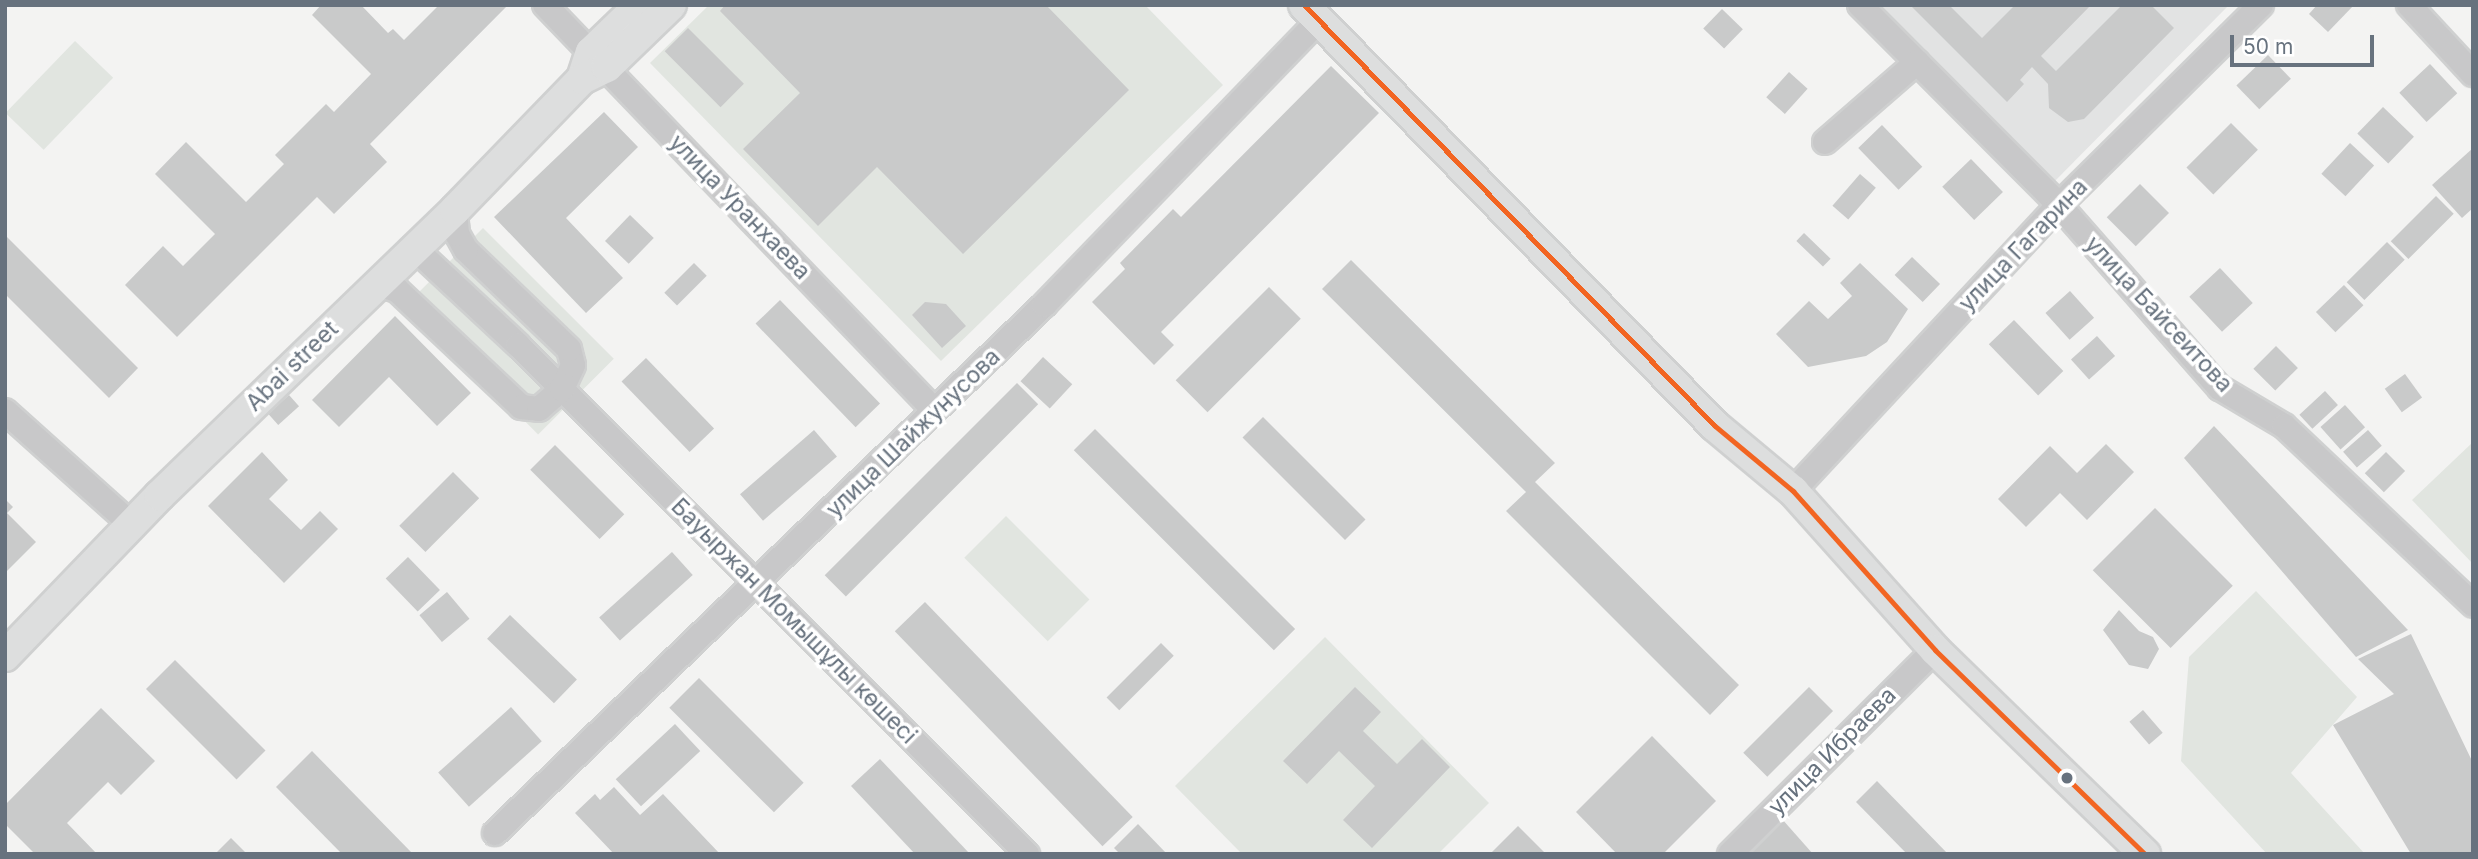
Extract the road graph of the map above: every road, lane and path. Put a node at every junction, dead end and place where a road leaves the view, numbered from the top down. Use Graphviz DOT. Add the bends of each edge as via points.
graph roads {
  1 [pos="545,5"];
  2 [pos="640,5"];
  3 [pos="671,5"];
  4 [pos="1860,5"];
  5 [pos="2261,5"];
  6 [pos="2409,5"];
  7 [pos="1311,13"];
  8 [pos="1917,62"];
  9 [pos="593,66"];
  10 [pos="2473,74"];
  11 [pos="1825,142"];
  12 [pos="2059,205"];
  13 [pos="455,209"];
  14 [pos="413,247"];
  15 [pos="376,285"];
  16 [pos="562,389"];
  17 [pos="934,410"];
  18 [pos="5,411"];
  19 [pos="1793,491"];
  20 [pos="132,525"];
  21 [pos="758,584"];
  22 [pos="2473,605"];
  23 [pos="1936,650"];
  24 [pos="5,656"];
  25 [pos="495,833"];
  26 [pos="1027,854"];
  27 [pos="1730,854"];
  28 [pos="2145,854"];
  1 -- 9 [label="street, улица Уранхаева"];
  2 -- 9 [label="main road, Abai street"];
  3 -- 9 [label="main road, Abai street"];
  4 -- 8 [label="street, улица Байсеитова"];
  5 -- 12 [label="street, улица Гагарина"];
  6 -- 10 [label="street"];
  7 -- 17 [label="street, улица Шайжунусова" via="1044,305"];
  7 -- 19 [label="main road" via="1715,426"];
  8 -- 11 [label="street"];
  8 -- 12 [label="street, улица Байсеитова"];
  9 -- 13 [label="main road, Abai street"];
  9 -- 17 [label="street, улица Уранхаева"];
  12 -- 19 [label="street, улица Гагарина"];
  12 -- 22 [label="street, улица Байсеитова" via="2220,388 2284,426"];
  13 -- 14 [label="main road, Abai street"];
  13 -- 16 [label="street" via="457,234 466,250 569,349 573,365"];
  14 -- 15 [label="main road, Abai street"];
  14 -- 16 [label="street, Бауыржан Момышұлы көшесі"];
  15 -- 16 [label="street" via="397,290 521,407 539,409"];
  15 -- 20 [label="main road, Abai street"];
  16 -- 21 [label="street, Бауыржан Момышұлы көшесі"];
  17 -- 21 [label="street, улица Шайжунусова"];
  18 -- 20 [label="street"];
  19 -- 23 [label="main road"];
  20 -- 24 [label="main road, Abai street"];
  21 -- 25 [label="street, улица Шайжунусова"];
  21 -- 26 [label="street, Бауыржан Момышұлы көшесі"];
  23 -- 27 [label="street, улица Ибраева"];
  23 -- 28 [label="main road"];
}
